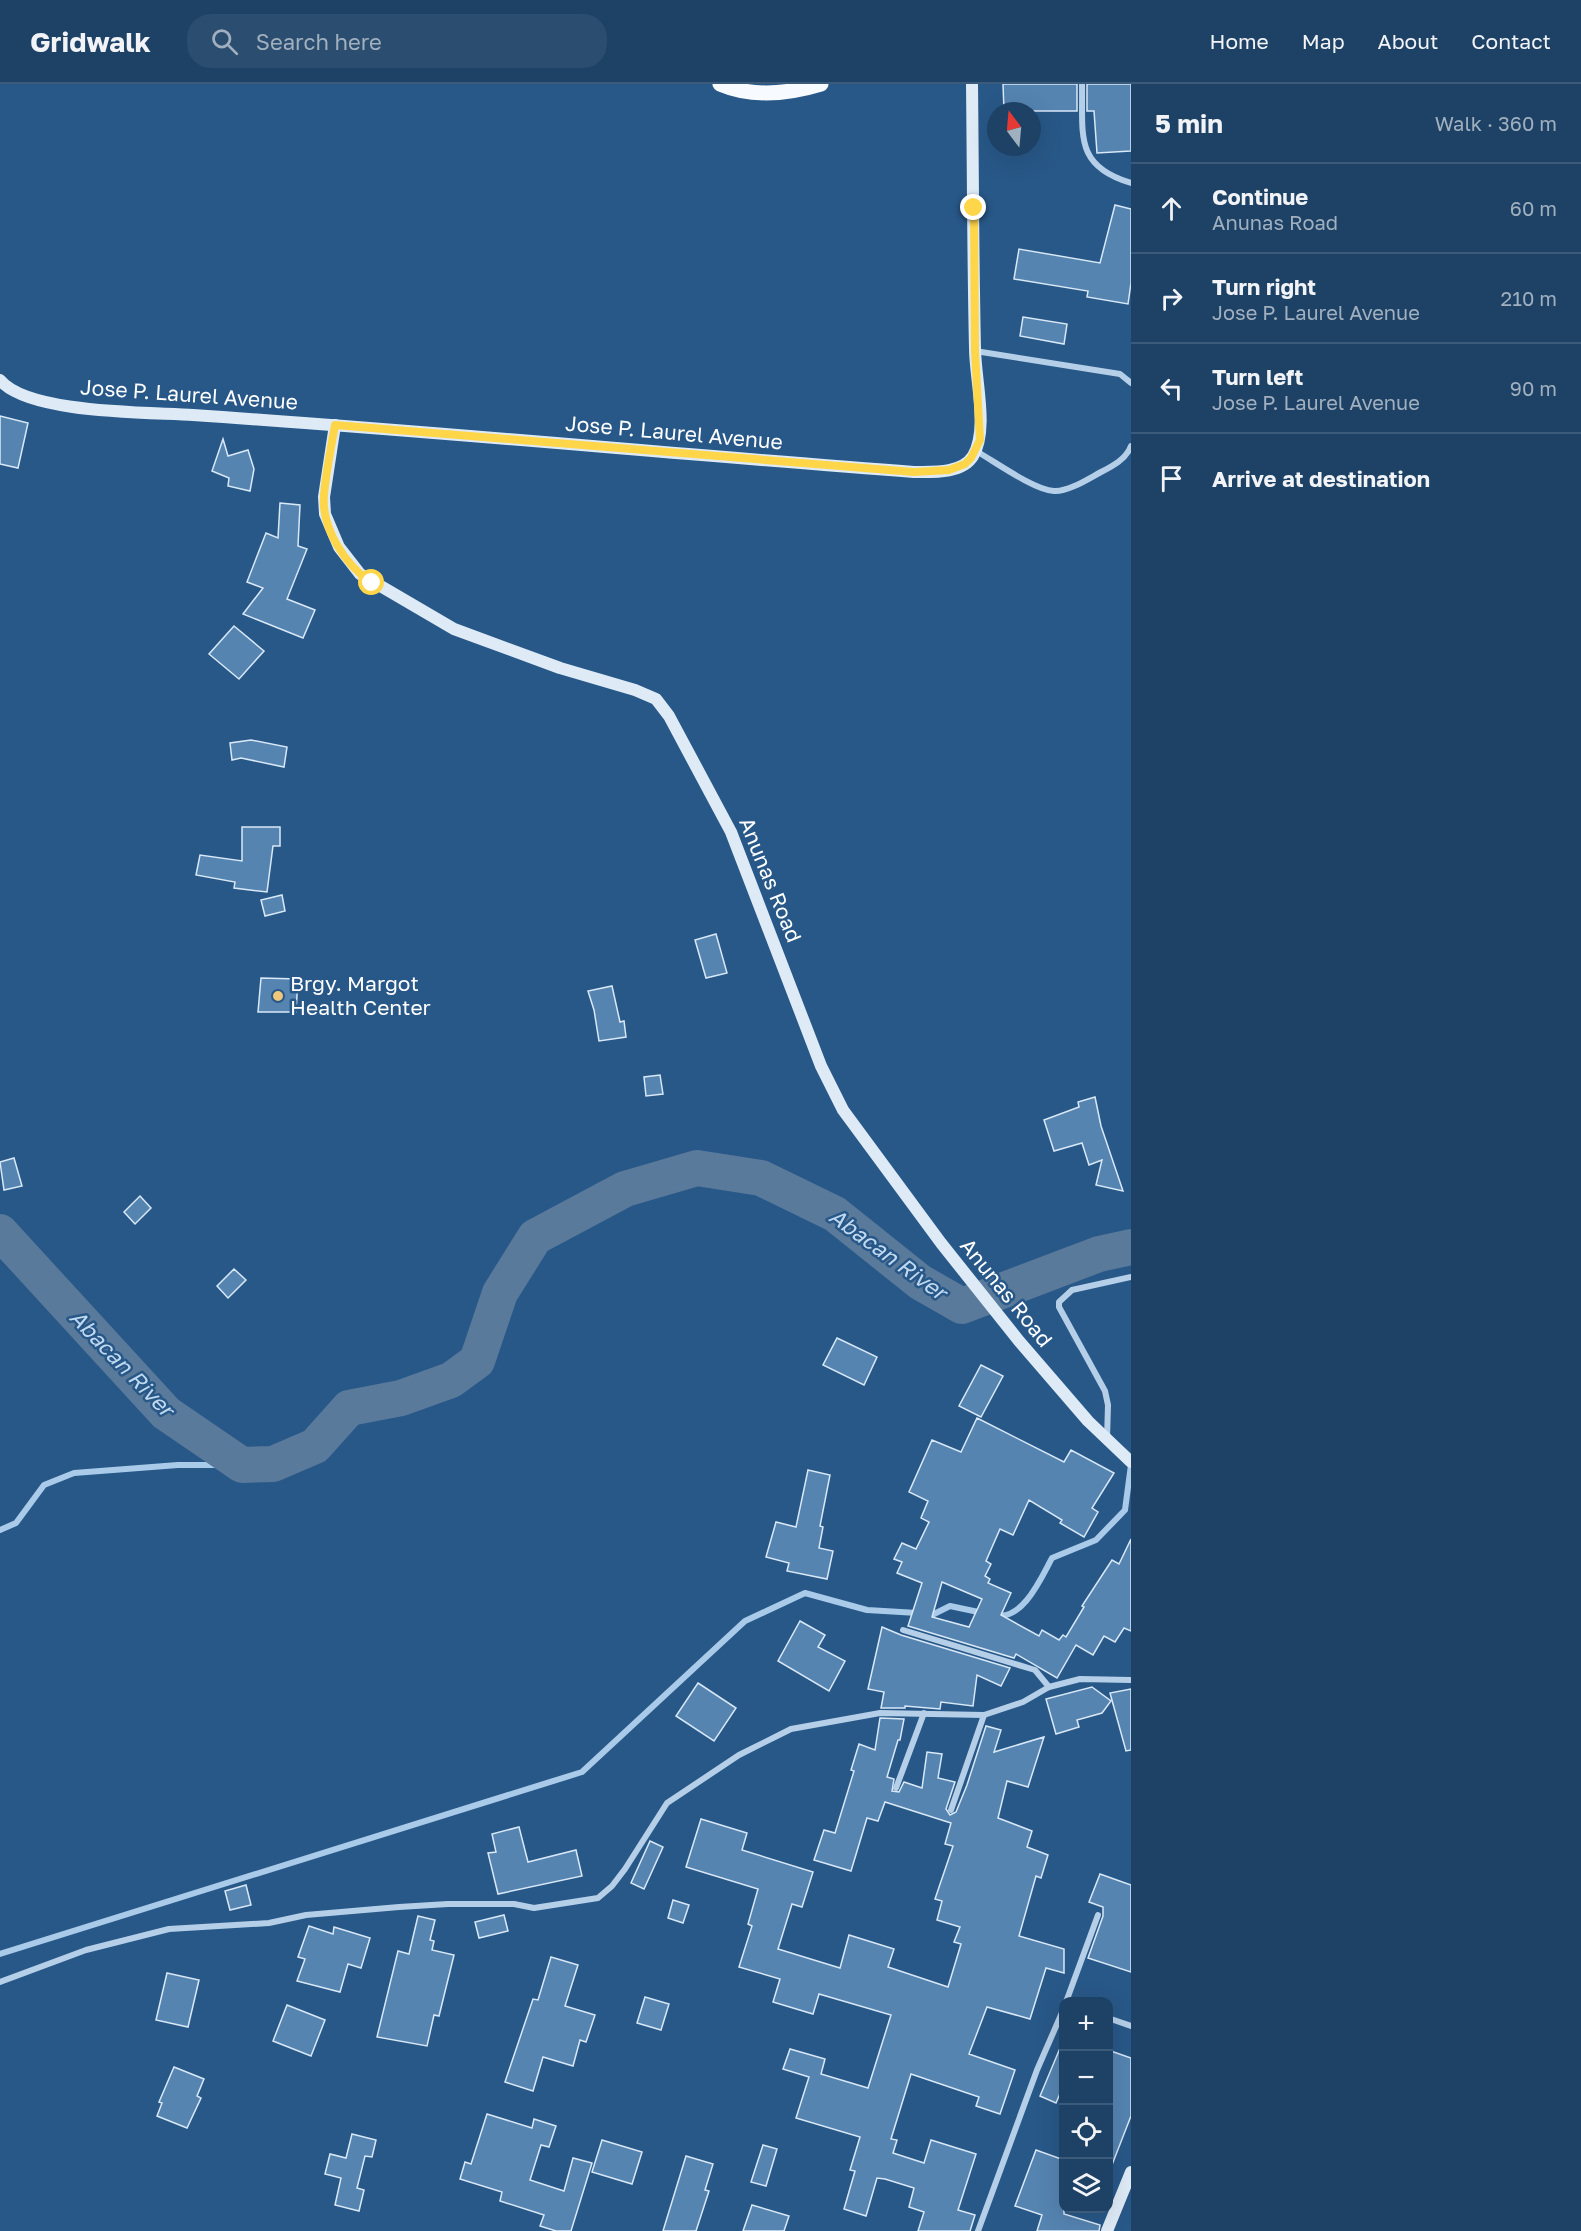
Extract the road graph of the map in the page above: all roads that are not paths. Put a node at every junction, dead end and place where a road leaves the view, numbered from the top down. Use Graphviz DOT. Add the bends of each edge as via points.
graph roads {
  1 [pos="720,84"];
  2 [pos="821,84"];
  3 [pos="972,84"];
  4 [pos="1082,84"];
  5 [pos="797,88"];
  6 [pos="1131,183"];
  7 [pos="975,351"];
  8 [pos="0,380"];
  9 [pos="1131,383"];
  10 [pos="335,425"];
  11 [pos="1131,446"];
  12 [pos="976,451"];
  13 [pos="1131,1277"];
  14 [pos="1111,1443"];
  15 [pos="1131,1462"];
  16 [pos="903,1630"];
  17 [pos="1131,1680"];
  18 [pos="1049,1688"];
  19 [pos="924,1713"];
  20 [pos="984,1715"];
  21 [pos="896,1788"];
  22 [pos="951,1810"];
  23 [pos="1098,1915"];
  24 [pos="0,1982"];
  25 [pos="1067,1997"];
  26 [pos="1059,2019"];
  27 [pos="1113,2020"];
  28 [pos="1131,2026"];
  29 [pos="1131,2172"];
  30 [pos="978,2231"];
  31 [pos="1107,2231"];
  1 -- 5 [label="main road" via="763,94"];
  2 -- 5 [label="main road"];
  3 -- 7 [label="street"];
  4 -- 6 [label="street" via="1086,154 1096,167"];
  7 -- 9 [label="street" via="1120,374"];
  7 -- 12 [label="street" via="981,426"];
  8 -- 10 [label="street, Jose P. Laurel Avenue" via="22,395 64,405"];
  10 -- 12 [label="street, Jose P. Laurel Avenue" via="914,472 949,470 965,464"];
  10 -- 14 [label="street, Anunas Road" via="324,497 326,514 339,547 360,574 454,629 560,668 635,690 656,699 669,716 743,858 830,1088 857,1132 941,1243 1019,1341"];
  11 -- 12 [label="street" via="1110,468 1054,491"];
  13 -- 14 [label="street" via="1072,1290 1059,1302 1105,1391"];
  14 -- 15 [label="street, Anunas Road"];
  16 -- 18 [label="street" via="1035,1670"];
  17 -- 18 [label="street" via="1080,1679"];
  18 -- 20 [label="street"];
  19 -- 20 [label="street"];
  19 -- 21 [label="street"];
  19 -- 24 [label="street" via="845,1718 791,1729 758,1744 667,1803 619,1878 598,1898 534,1908 514,1904 399,1907 306,1915 269,1923 169,1929 86,1950"];
  20 -- 22 [label="street"];
  23 -- 25 [label="street"];
  26 -- 30 [label="street"];
  27 -- 28 [label="street"];
  29 -- 31 [label="street"];
}
